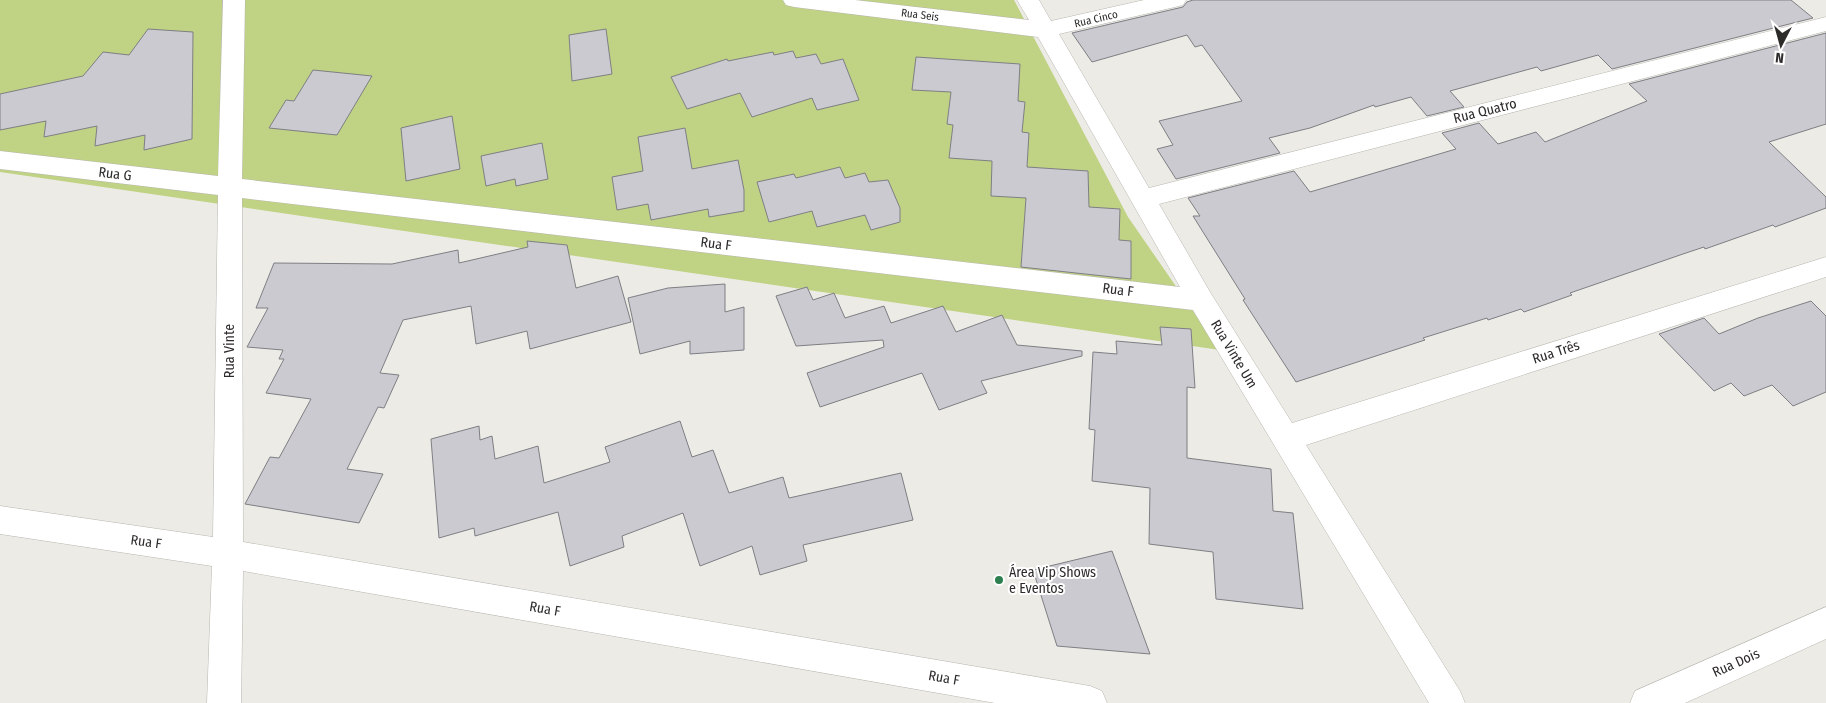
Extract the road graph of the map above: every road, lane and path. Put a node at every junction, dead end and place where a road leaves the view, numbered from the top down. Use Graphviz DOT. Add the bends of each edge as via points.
graph roads {
  1 [pos="234,0"];
  2 [pos="794,0"];
  3 [pos="1028,0"];
  4 [pos="1175,0"];
  5 [pos="1826,24"];
  6 [pos="1046,30"];
  7 [pos="0,160"];
  8 [pos="230,188"];
  9 [pos="1143,199"];
  10 [pos="1826,267"];
  11 [pos="1201,300"];
  12 [pos="1286,438"];
  13 [pos="0,520"];
  14 [pos="228,554"];
  15 [pos="1826,623"];
  16 [pos="224,703"];
  17 [pos="1090,703"];
  18 [pos="1448,703"];
  19 [pos="1647,703"];
  1 -- 8 [label="street, Rua Vinte"];
  2 -- 6 [label="street, Rua Seis"];
  3 -- 6 [label="street, Rua Vinte Um"];
  4 -- 6 [label="street, Rua Cinco"];
  5 -- 9 [label="street, Rua Quatro"];
  6 -- 9 [label="street, Rua Vinte Um"];
  7 -- 8 [label="street, Rua G"];
  8 -- 11 [label="street, Rua F"];
  8 -- 14 [label="street, Rua Vinte"];
  9 -- 11 [label="street, Rua Vinte Um"];
  10 -- 12 [label="street, Rua Três"];
  11 -- 12 [label="street, Rua Vinte Um"];
  12 -- 18 [label="street, Rua Vinte Um"];
  13 -- 14 [label="street, Rua F"];
  14 -- 16 [label="street, Rua Vinte"];
  14 -- 17 [label="street, Rua F"];
  15 -- 19 [label="street, Rua Dois"];
}
